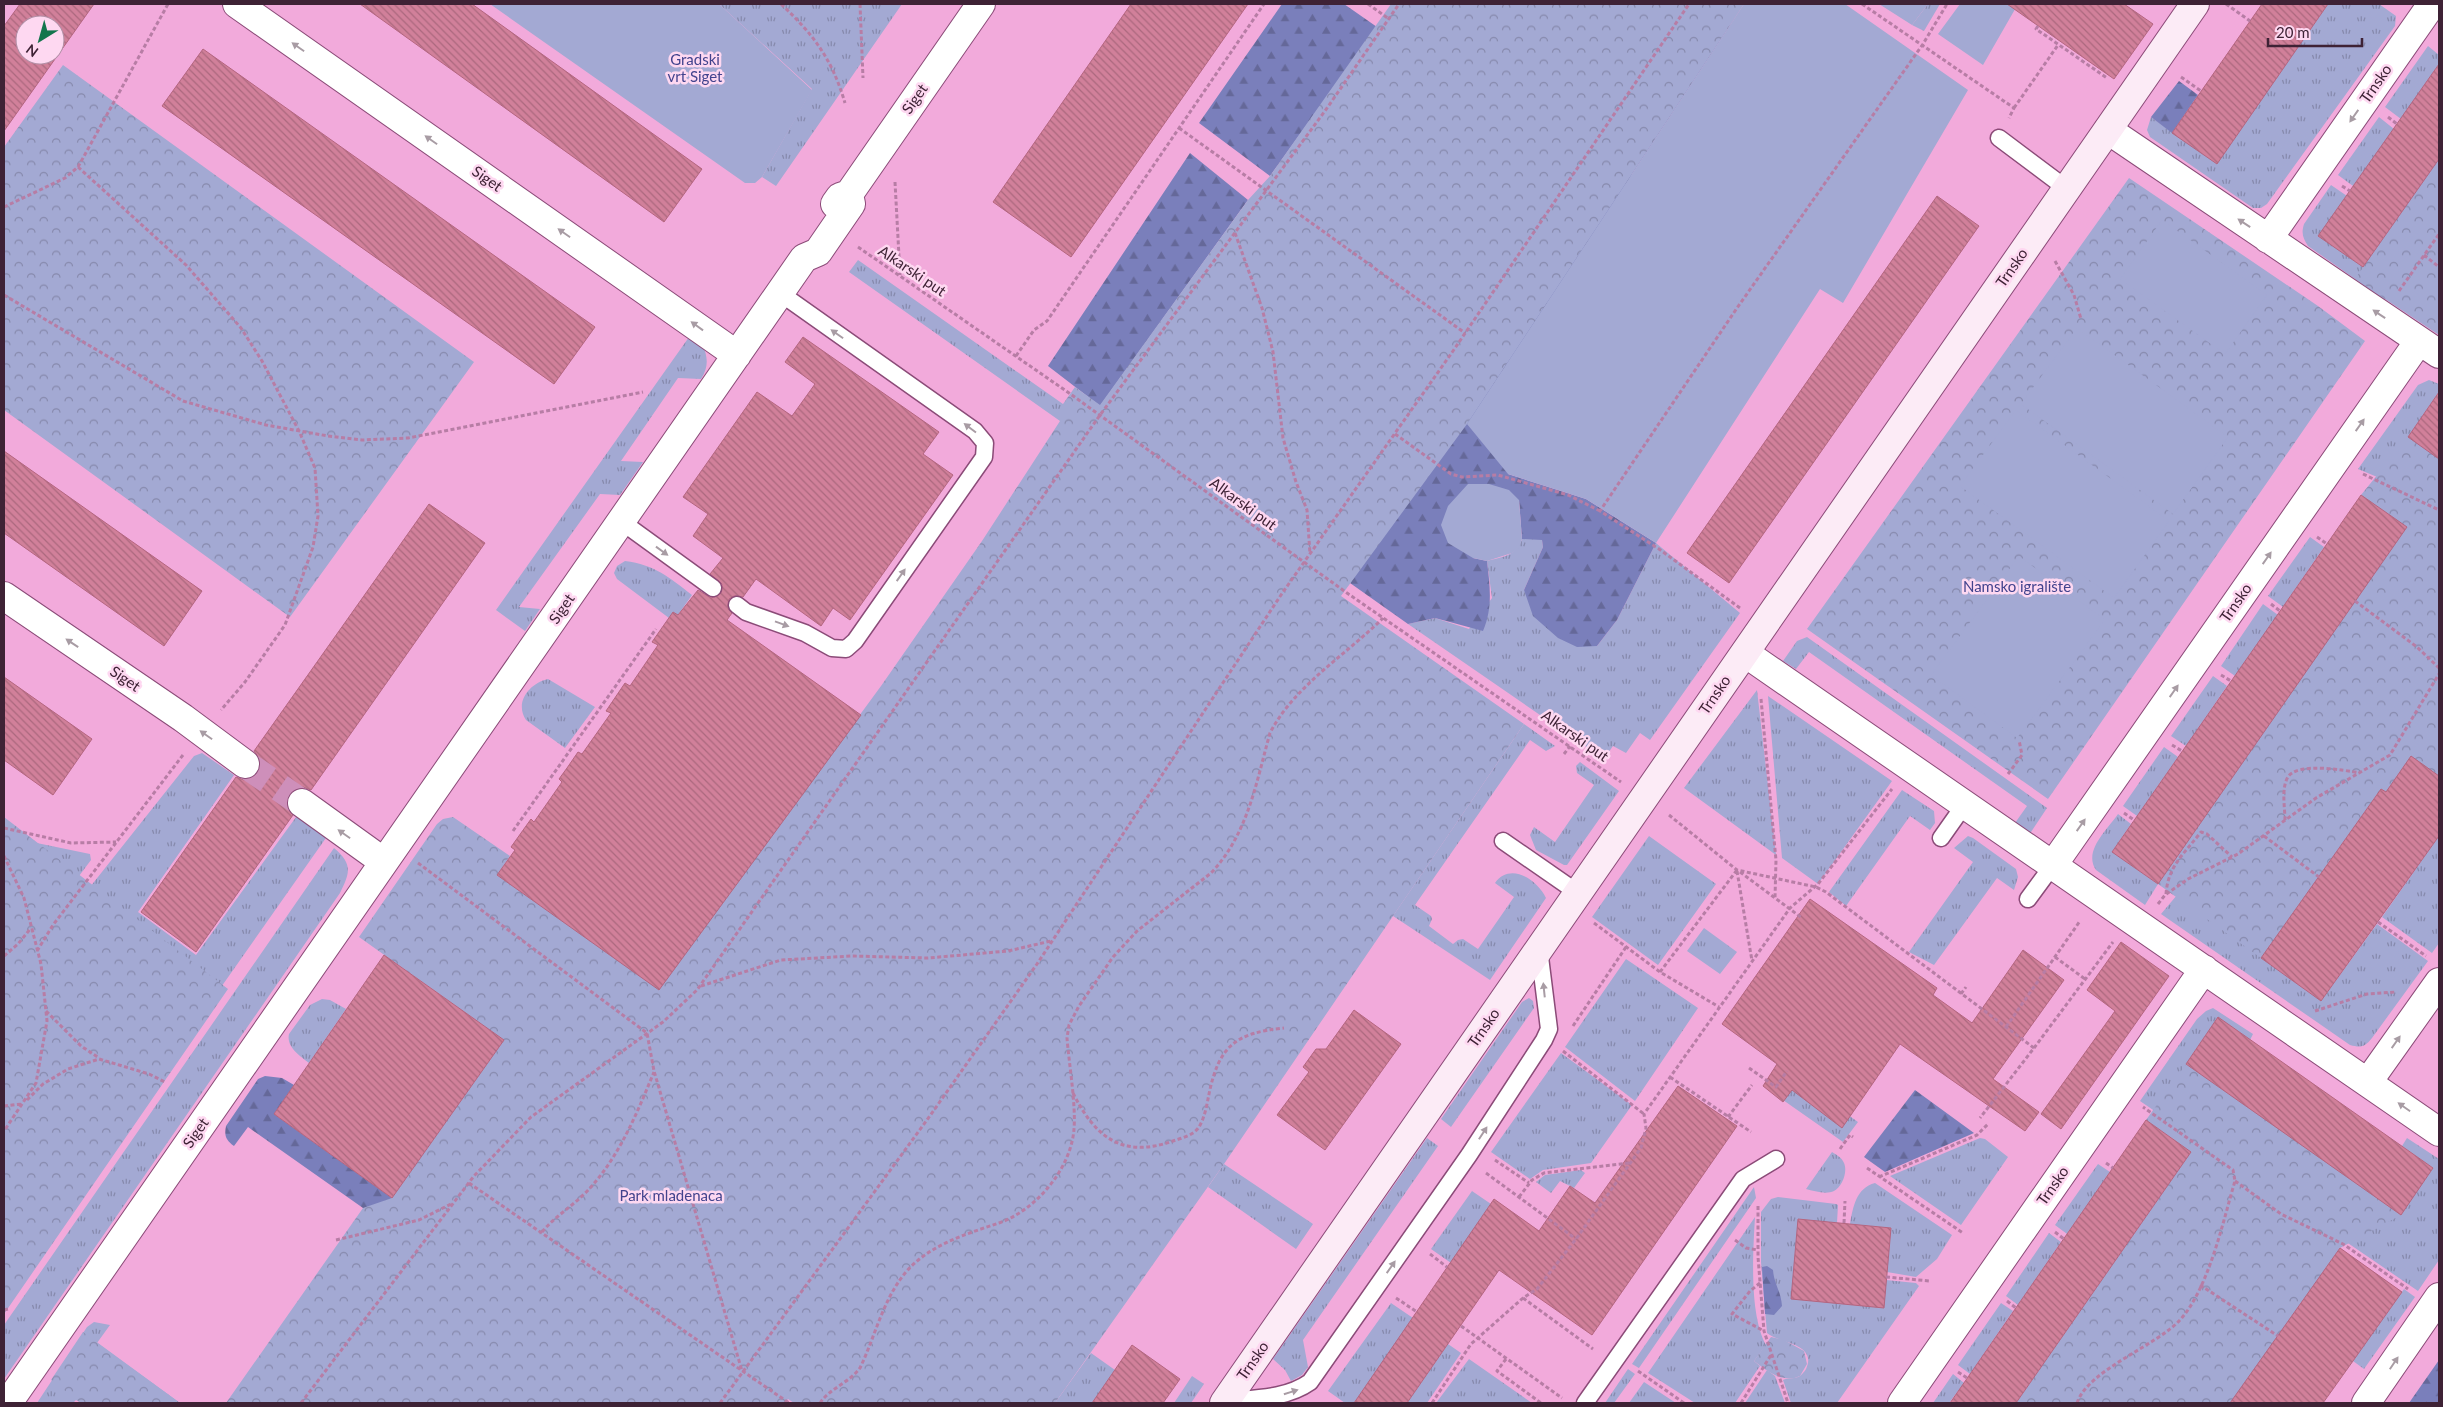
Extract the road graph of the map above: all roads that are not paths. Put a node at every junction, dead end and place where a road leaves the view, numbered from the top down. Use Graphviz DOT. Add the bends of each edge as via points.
graph roads {
  1 [pos="236,4"];
  2 [pos="981,4"];
  3 [pos="2195,4"];
  4 [pos="2432,4"];
  5 [pos="2108,130"];
  6 [pos="1999,138"];
  7 [pos="2067,188"];
  8 [pos="2268,238"];
  9 [pos="780,293"];
  10 [pos="2429,348"];
  11 [pos="737,354"];
  12 [pos="622,522"];
  13 [pos="713,588"];
  14 [pos="4,596"];
  15 [pos="737,605"];
  16 [pos="1745,653"];
  17 [pos="245,764"];
  18 [pos="302,803"];
  19 [pos="1965,804"];
  20 [pos="1941,838"];
  21 [pos="1503,841"];
  22 [pos="384,862"];
  23 [pos="2053,865"];
  24 [pos="1578,893"];
  25 [pos="2028,899"];
  26 [pos="1539,948"];
  27 [pos="2204,969"];
  28 [pos="2436,971"];
  29 [pos="2368,1082"];
  30 [pos="2439,1132"];
  31 [pos="1776,1159"];
  32 [pos="2439,1297"];
  33 [pos="1225,1402"];
  34 [pos="8,1403"];
  35 [pos="1585,1403"];
  36 [pos="1902,1403"];
  37 [pos="2366,1403"];
  11 -- 1 [label="street, Siget, one-way"];
  2 -- 9 [label="street, Siget" via="849,194 840,197 804,245 804,258"];
  3 -- 5 [label="street, Trnsko"];
  4 -- 8 [label="street, Trnsko, one-way"];
  5 -- 7 [label="street, Trnsko"];
  8 -- 5 [label="street, Trnsko, one-way"];
  6 -- 7 [label="lane"];
  7 -- 16 [label="street, Trnsko"];
  10 -- 8 [label="street, Trnsko, one-way"];
  9 -- 11 [label="street, Siget"];
  15 -- 9 [label="lane, one-way" via="746,612 805,633 832,648 846,649 855,641 984,457 985,442 975,431"];
  23 -- 10 [label="street, Trnsko, one-way"];
  11 -- 12 [label="street, Siget"];
  12 -- 13 [label="lane, one-way"];
  12 -- 22 [label="street, Siget"];
  17 -- 14 [label="street, Siget, one-way"];
  16 -- 19 [label="street"];
  16 -- 24 [label="street, Trnsko"];
  22 -- 18 [label="street, one-way"];
  19 -- 20 [label="lane"];
  19 -- 23 [label="street"];
  21 -- 24 [label="lane"];
  22 -- 34 [label="street, Siget"];
  23 -- 25 [label="lane"];
  23 -- 27 [label="street"];
  24 -- 26 [label="street, Trnsko"];
  26 -- 33 [label="street, Trnsko"];
  33 -- 26 [label="lane, one-way" via="1278,1396 1310,1382 1469,1155 1548,1029"];
  27 -- 29 [label="street"];
  27 -- 36 [label="street, Trnsko"];
  29 -- 28 [label="street, one-way"];
  30 -- 29 [label="street, one-way"];
  31 -- 35 [label="lane" via="1742,1179"];
  37 -- 32 [label="street, one-way"];
}
